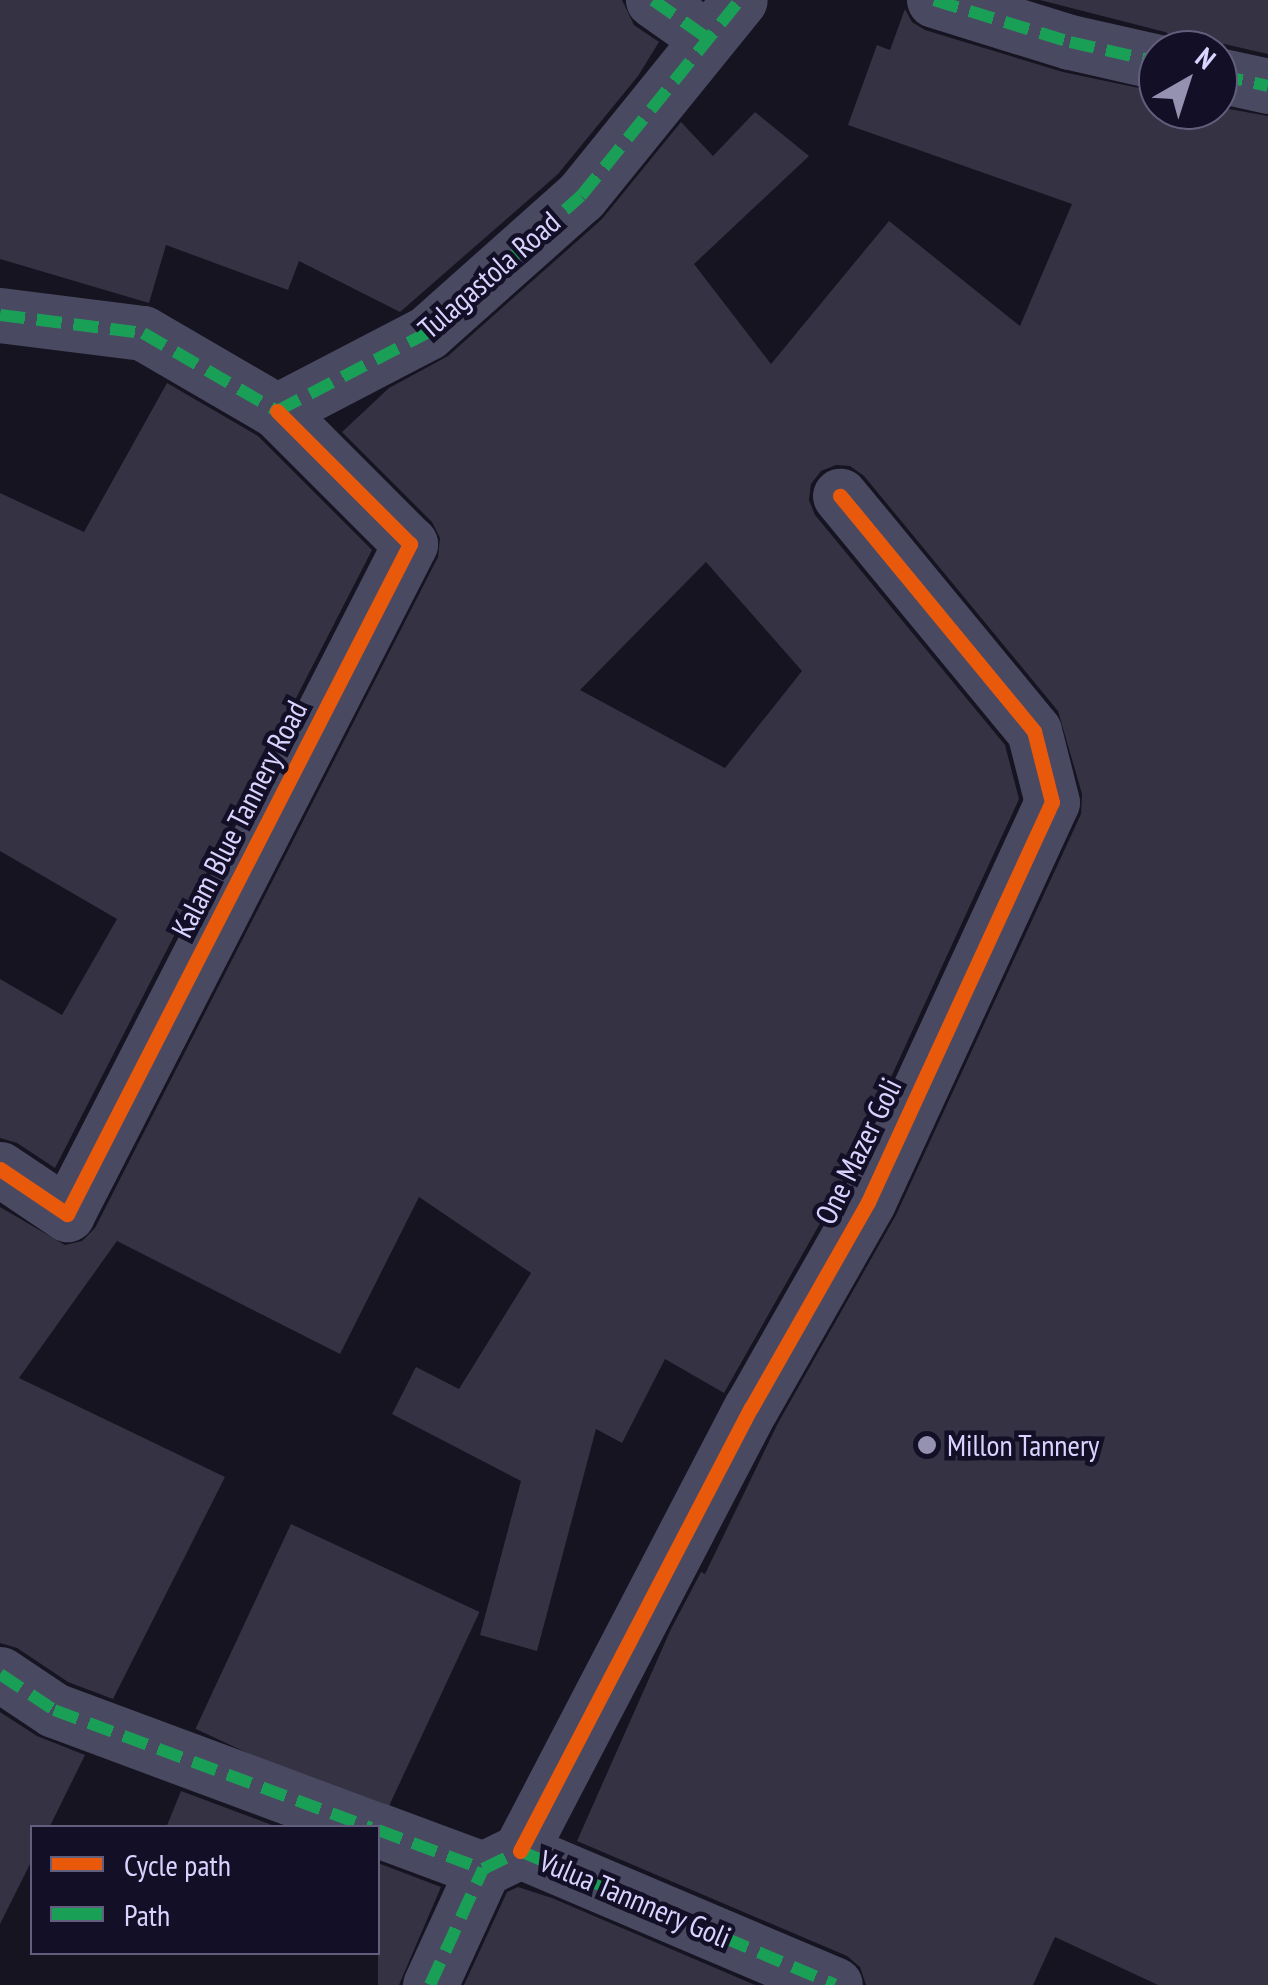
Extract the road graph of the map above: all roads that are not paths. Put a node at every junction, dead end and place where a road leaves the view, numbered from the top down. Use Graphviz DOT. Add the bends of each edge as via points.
graph roads {
  1 [pos="653,0"];
  2 [pos="934,0"];
  3 [pos="724,19"];
  4 [pos="1138,57"];
  5 [pos="1238,79"];
  6 [pos="1268,86"];
  7 [pos="0,315"];
  8 [pos="277,411"];
  9 [pos="840,496"];
  10 [pos="0,1169"];
  11 [pos="0,1674"];
  12 [pos="363,1825"];
  13 [pos="380,1830"];
  14 [pos="502,1860"];
  15 [pos="430,1985"];
  16 [pos="836,1985"];
  1 -- 3 [label="street"];
  2 -- 4 [label="street"];
  3 -- 8 [label="street, Tulagastola Road" via="581,196 427,333"];
  5 -- 6 [label="street"];
  7 -- 8 [label="street" via="143,332"];
  8 -- 10 [label="street, Kalam Blue Tannery Road" via="410,544 66,1214"];
  9 -- 14 [label="street, One Mazer Goli" via="1034,731 1052,802 868,1202"];
  11 -- 12 [label="street, Vulua Tannnery Goli" via="54,1710"];
  13 -- 14 [label="street, Vulua Tannnery Goli"];
  14 -- 15 [label="street, One Mazer Goli"];
  14 -- 16 [label="street, Vulua Tannnery Goli"];
}
